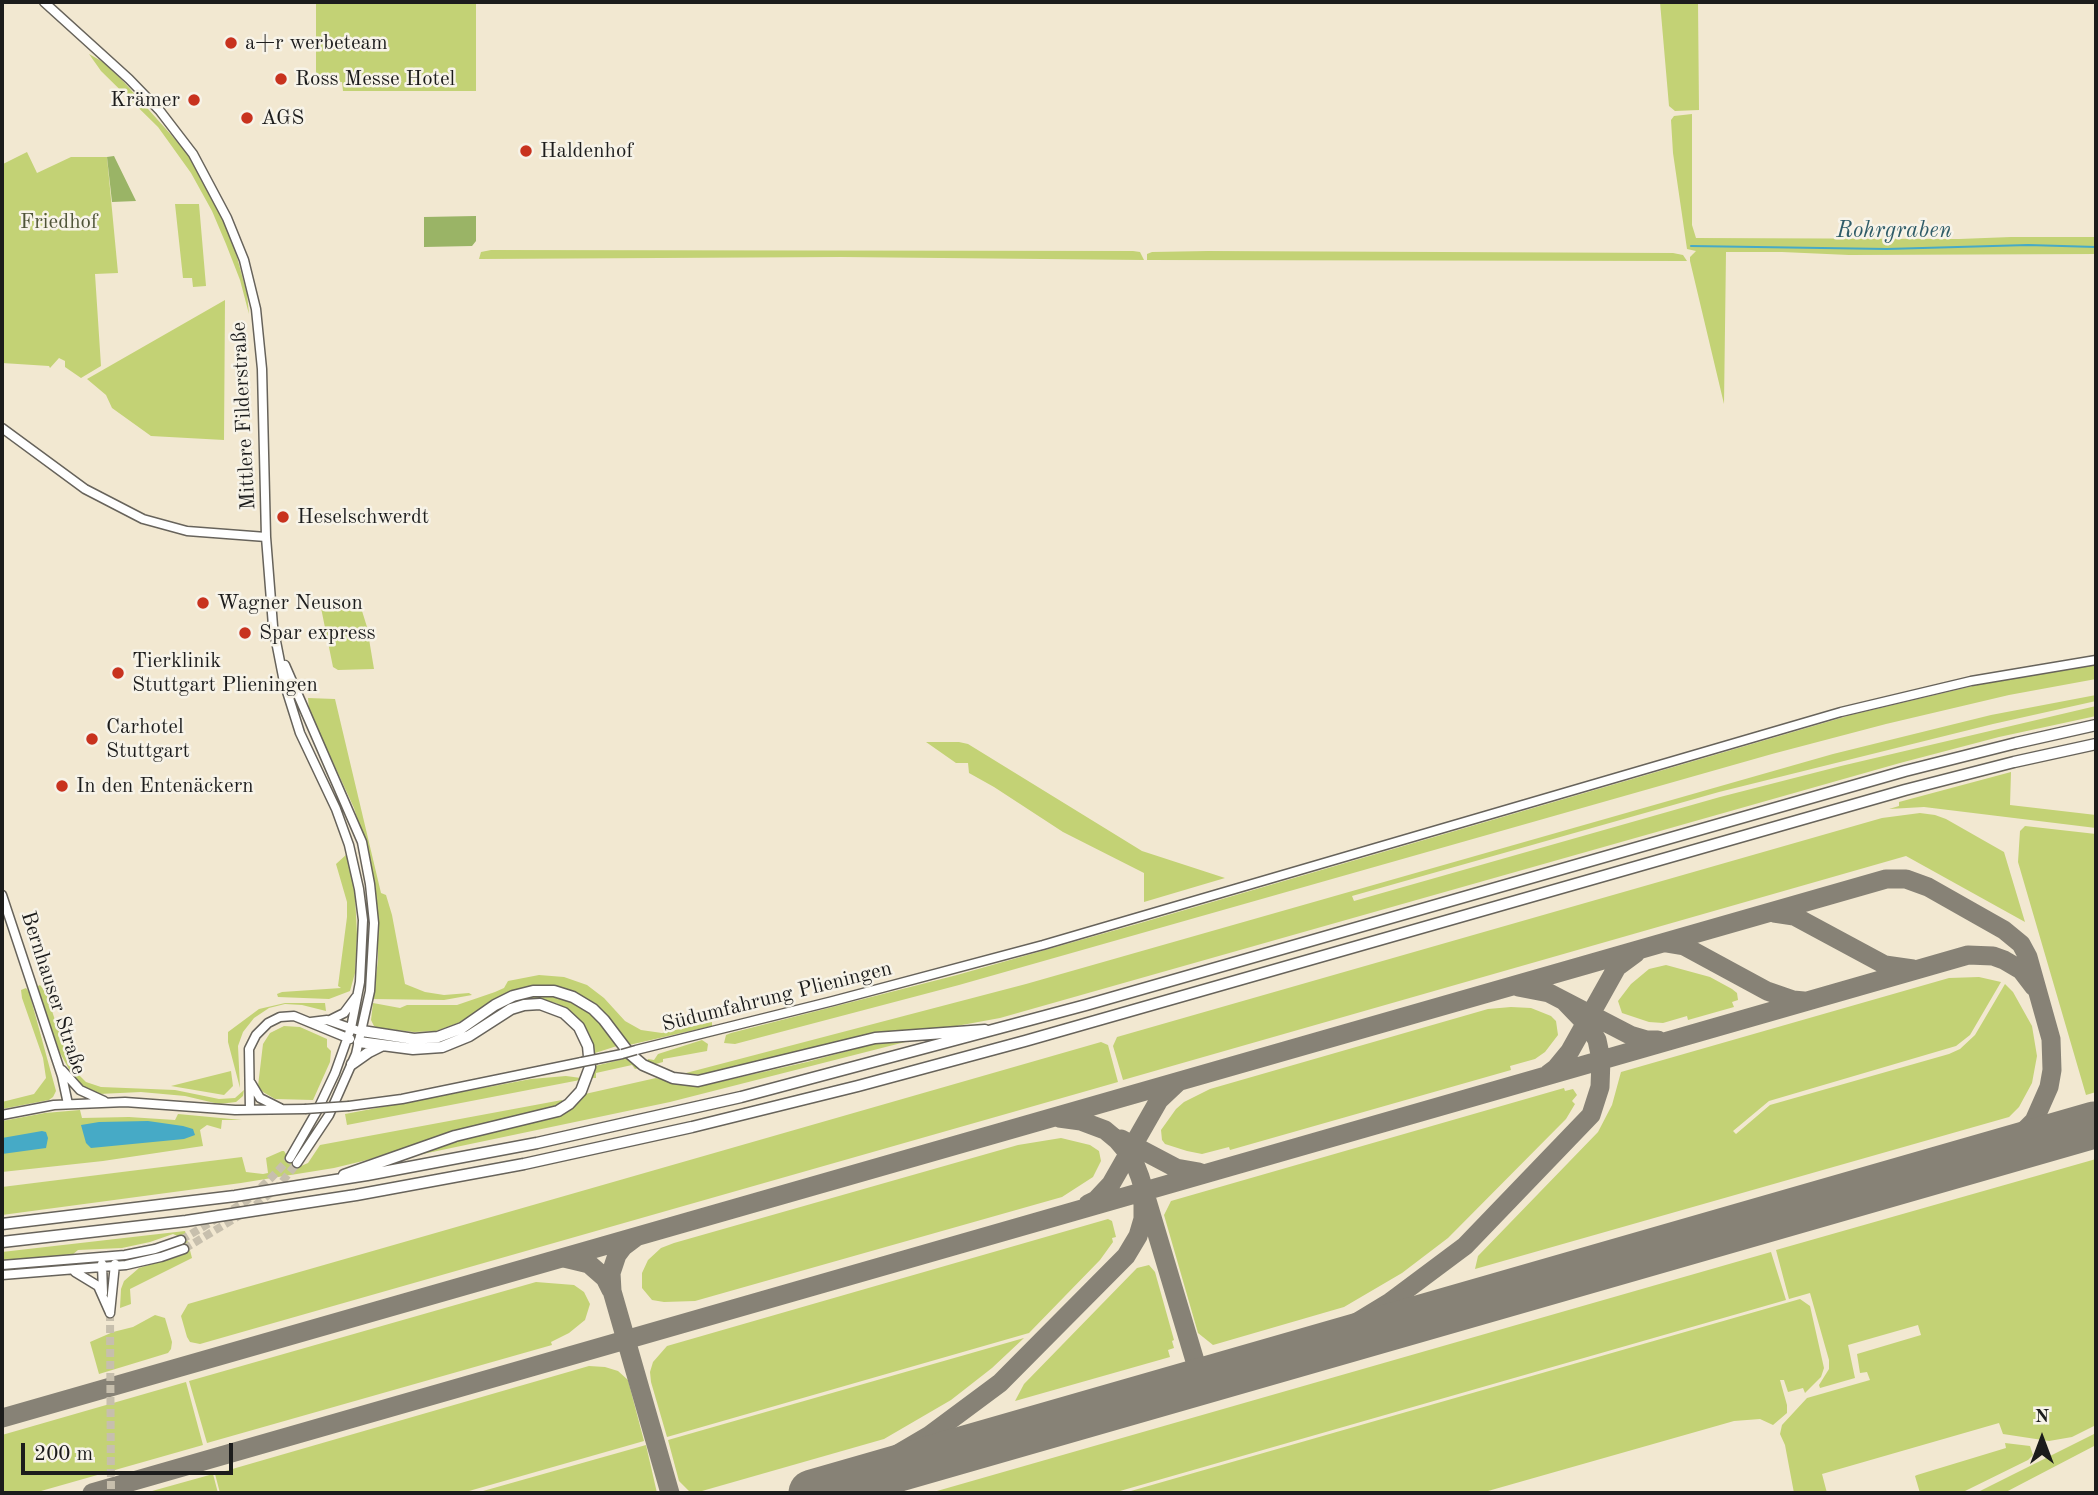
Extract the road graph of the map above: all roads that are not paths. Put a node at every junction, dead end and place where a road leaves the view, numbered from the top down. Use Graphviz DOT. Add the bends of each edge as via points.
graph roads {
  1 [pos="44,2"];
  2 [pos="2,428"];
  3 [pos="266,537"];
  4 [pos="278,651"];
  5 [pos="2096,660"];
  6 [pos="2096,726"];
  7 [pos="2096,744"];
  8 [pos="2,895"];
  9 [pos="358,995"];
  10 [pos="327,1020"];
  11 [pos="310,1022"];
  12 [pos="351,1028"];
  13 [pos="1000,1029"];
  14 [pos="361,1037"];
  15 [pos="347,1038"];
  16 [pos="383,1046"];
  17 [pos="352,1065"];
  18 [pos="59,1067"];
  19 [pos="251,1083"];
  20 [pos="107,1102"];
  21 [pos="68,1104"];
  22 [pos="282,1109"];
  23 [pos="250,1110"];
  24 [pos="2,1115"];
  25 [pos="327,1182"];
  26 [pos="2,1224"];
  27 [pos="2,1242"];
  28 [pos="115,1257"];
  29 [pos="102,1258"];
  30 [pos="2,1265"];
  31 [pos="115,1266"];
  32 [pos="102,1268"];
  33 [pos="73,1270"];
  34 [pos="2,1275"];
  35 [pos="103,1295"];
  1 -- 3 [label="main road, Mittlere Filderstraße" via="160,111 193,154 227,218 244,260 258,321"];
  2 -- 3 [label="main road" via="85,489 143,519 187,531"];
  3 -- 4 [label="main road, Mittlere Filderstraße"];
  4 -- 9 [label="main road, Mittlere Filderstraße" via="300,733 336,809 355,866 363,933"];
  4 -- 14 [label="main road, Mittlere Filderstraße" via="354,822 368,868 374,943 372,984"];
  5 -- 22 [label="main road, Südumfahrung Plieningen, bridge" via="1872,704 956,969 622,1054 441,1092 349,1106"];
  6 -- 13 [label="highway" via="1893,775"];
  7 -- 27 [label="highway" via="1905,790 1058,1032 703,1125 356,1195"];
  8 -- 18 [label="main road, Bernhauser Straße"];
  9 -- 10 [label="main road" via="344,1013"];
  9 -- 12 [label="main road, Mittlere Filderstraße"];
  10 -- 11 [label="main road"];
  10 -- 12 [label="main road"];
  11 -- 15 [label="main road"];
  11 -- 19 [label="main road" via="285,1016 261,1029 249,1049"];
  12 -- 14 [label="main road"];
  12 -- 15 [label="main road, Mittlere Filderstraße"];
  13 -- 14 [label="highway" via="875,1038 698,1081 673,1078 646,1067 590,1006 554,992 513,996 461,1028 433,1038"];
  13 -- 25 [label="highway" via="632,1123"];
  14 -- 15 [label="main road"];
  14 -- 16 [label="highway"];
  14 -- 17 [label="main road, Mittlere Filderstraße"];
  15 -- 17 [label="main road, Mittlere Filderstraße" via="293,1161 329,1115"];
  16 -- 17 [label="highway"];
  16 -- 25 [label="highway" via="442,1047 469,1037 511,1009 540,1004 564,1013 579,1027 588,1046 590,1068 578,1095 553,1113 431,1143"];
  18 -- 20 [label="main road" via="80,1090"];
  18 -- 21 [label="main road, Bernhauser Straße"];
  19 -- 22 [label="main road" via="260,1098"];
  19 -- 23 [label="main road"];
  20 -- 21 [label="main road, Südumfahrung Plieningen"];
  20 -- 23 [label="main road, Südumfahrung Plieningen"];
  21 -- 24 [label="main road, Südumfahrung Plieningen"];
  22 -- 23 [label="main road, Südumfahrung Plieningen"];
  25 -- 26 [label="highway"];
  28 -- 29 [label="main road"];
  28 -- 31 [label="main road"];
  28 -- 31 [label="main road" via="183,1244 154,1259"];
  29 -- 30 [label="main road"];
  29 -- 32 [label="main road"];
  31 -- 32 [label="main road"];
  31 -- 35 [label="main road" via="110,1313"];
  32 -- 33 [label="main road"];
  32 -- 35 [label="main road"];
  33 -- 34 [label="main road"];
  33 -- 35 [label="main road" via="94,1282"];
}
